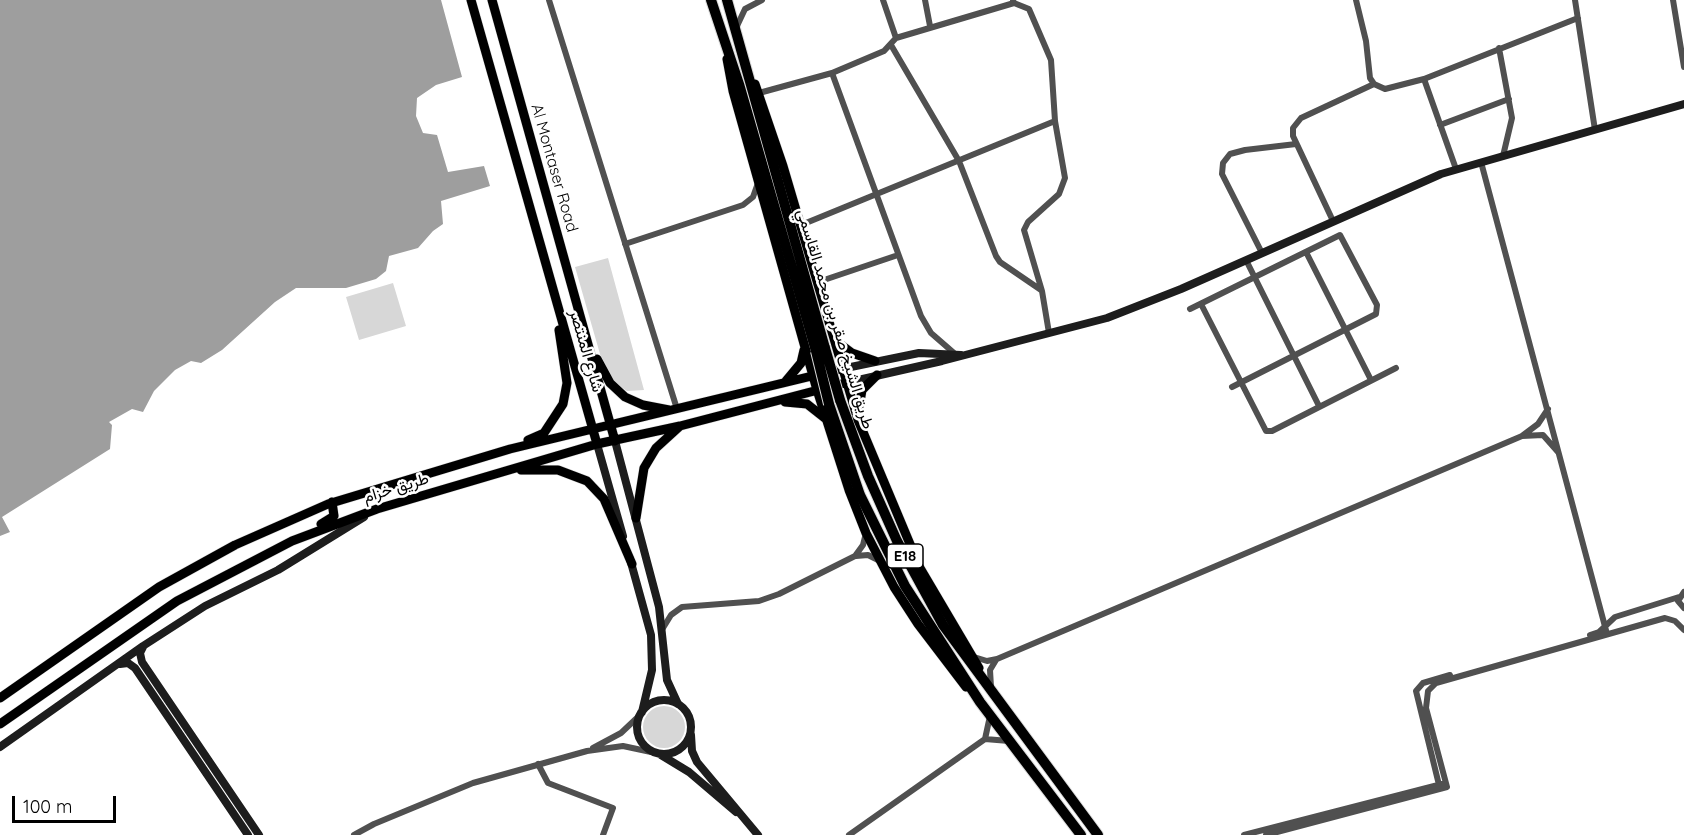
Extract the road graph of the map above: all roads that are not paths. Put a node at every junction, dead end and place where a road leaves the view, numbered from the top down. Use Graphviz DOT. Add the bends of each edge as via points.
graph roads {
  1 [pos="471,0"];
  2 [pos="492,0"];
  3 [pos="549,0"];
  4 [pos="711,0"];
  5 [pos="762,0"];
  6 [pos="883,0"];
  7 [pos="925,0"];
  8 [pos="1356,0"];
  9 [pos="1575,0"];
  10 [pos="1673,0"];
  11 [pos="727,1"];
  12 [pos="1013,1"];
  13 [pos="745,9"];
  14 [pos="1578,18"];
  15 [pos="930,26"];
  16 [pos="738,35"];
  17 [pos="896,38"];
  18 [pos="723,40"];
  19 [pos="891,45"];
  20 [pos="1499,48"];
  21 [pos="1684,67"];
  22 [pos="832,73"];
  23 [pos="1424,79"];
  24 [pos="1374,84"];
  25 [pos="759,93"];
  26 [pos="1509,99"];
  27 [pos="1684,104"];
  28 [pos="1055,121"];
  29 [pos="1440,125"];
  30 [pos="1595,130"];
  31 [pos="1296,144"];
  32 [pos="1503,156"];
  33 [pos="959,161"];
  34 [pos="1481,162"];
  35 [pos="1455,169"];
  36 [pos="758,178"];
  37 [pos="879,195"];
  38 [pos="1333,221"];
  39 [pos="801,225"];
  40 [pos="625,244"];
  41 [pos="1306,252"];
  42 [pos="1262,253"];
  43 [pos="898,255"];
  44 [pos="1246,260"];
  45 [pos="1256,278"];
  46 [pos="818,282"];
  47 [pos="1042,291"];
  48 [pos="555,298"];
  49 [pos="1201,304"];
  50 [pos="1190,309"];
  51 [pos="1345,330"];
  52 [pos="1049,333"];
  53 [pos="833,336"];
  54 [pos="804,341"];
  55 [pos="590,344"];
  56 [pos="820,349"];
  57 [pos="958,354"];
  58 [pos="1294,356"];
  59 [pos="875,361"];
  60 [pos="1396,368"];
  61 [pos="841,369"];
  62 [pos="813,375"];
  63 [pos="877,375"];
  64 [pos="1371,381"];
  65 [pos="845,383"];
  66 [pos="1240,383"];
  67 [pos="776,385"];
  68 [pos="1232,387"];
  69 [pos="817,390"];
  70 [pos="774,402"];
  71 [pos="835,402"];
  72 [pos="1319,406"];
  73 [pos="1548,409"];
  74 [pos="674,410"];
  75 [pos="827,420"];
  76 [pos="858,420"];
  77 [pos="610,425"];
  78 [pos="680,426"];
  79 [pos="592,429"];
  80 [pos="1522,436"];
  81 [pos="615,441"];
  82 [pos="597,444"];
  83 [pos="510,449"];
  84 [pos="1560,456"];
  85 [pos="510,469"];
  86 [pos="332,502"];
  87 [pos="376,509"];
  88 [pos="636,518"];
  89 [pos="866,533"];
  90 [pos="292,542"];
  91 [pos="855,556"];
  92 [pos="881,562"];
  93 [pos="632,564"];
  94 [pos="1681,595"];
  95 [pos="1683,609"];
  96 [pos="1605,626"];
  97 [pos="663,628"];
  98 [pos="1684,630"];
  99 [pos="1607,634"];
  100 [pos="144,646"];
  101 [pos="973,657"];
  102 [pos="997,659"];
  103 [pos="120,664"];
  104 [pos="991,687"];
  105 [pos="0,698"];
  106 [pos="997,699"];
  107 [pos="980,702"];
  108 [pos="678,704"];
  109 [pos="640,714"];
  110 [pos="990,716"];
  111 [pos="0,724"];
  112 [pos="690,732"];
  113 [pos="985,739"];
  114 [pos="1009,741"];
  115 [pos="0,747"];
  116 [pos="587,751"];
  117 [pos="656,753"];
  118 [pos="538,764"];
  119 [pos="1442,785"];
  120 [pos="750,824"];
  121 [pos="248,835"];
  122 [pos="259,835"];
  123 [pos="354,835"];
  124 [pos="603,835"];
  125 [pos="758,835"];
  126 [pos="849,835"];
  127 [pos="1081,835"];
  128 [pos="1098,835"];
  129 [pos="1244,835"];
  130 [pos="1266,835"];
  1 -- 48 [label="main road, شارع المنتصر"];
  2 -- 55 [label="main road, Al Montaser Road"];
  3 -- 40 [label="street"];
  4 -- 18 [label="highway, طريق الشيخ صقر بن محمد القاسمي / E18"];
  5 -- 13 [label="street"];
  6 -- 17 [label="street"];
  7 -- 15 [label="street"];
  8 -- 24 [label="street"];
  9 -- 14 [label="street"];
  10 -- 21 [label="street"];
  11 -- 13 [label="street"];
  11 -- 16 [label="highway, طريق الشيخ صقر بن محمد القاسمي / E18"];
  12 -- 15 [label="street"];
  12 -- 28 [label="street" via="1029,9 1051,60"];
  13 -- 16 [label="street"];
  14 -- 20 [label="street"];
  14 -- 30 [label="street"];
  15 -- 17 [label="street"];
  16 -- 25 [label="main road"];
  16 -- 56 [label="highway, طريق الشيخ صقر بن محمد القاسمي / E18"];
  17 -- 19 [label="street"];
  18 -- 36 [label="main road"];
  18 -- 56 [label="highway, طريق الشيخ صقر بن محمد القاسمي / E18"];
  19 -- 22 [label="street"];
  19 -- 33 [label="street"];
  20 -- 23 [label="street"];
  20 -- 26 [label="street"];
  22 -- 25 [label="street"];
  22 -- 37 [label="street"];
  23 -- 24 [label="street" via="1385,89"];
  23 -- 29 [label="street"];
  24 -- 31 [label="street" via="1297,121 1292,132"];
  25 -- 39 [label="main road"];
  26 -- 29 [label="street"];
  26 -- 32 [label="street" via="1512,118"];
  27 -- 30 [label="street"];
  28 -- 33 [label="street"];
  28 -- 47 [label="street" via="1064,187 1024,230"];
  29 -- 35 [label="street"];
  30 -- 32 [label="street"];
  31 -- 38 [label="street"];
  31 -- 42 [label="street" via="1245,150 1230,154 1222,163 1222,174"];
  32 -- 34 [label="street"];
  33 -- 37 [label="street"];
  33 -- 47 [label="street" via="996,256"];
  34 -- 35 [label="street"];
  34 -- 73 [label="street"];
  35 -- 38 [label="street"];
  36 -- 40 [label="street" via="756,191 743,205"];
  36 -- 54 [label="main road"];
  37 -- 39 [label="street"];
  37 -- 43 [label="street"];
  38 -- 42 [label="street"];
  39 -- 46 [label="main road"];
  40 -- 74 [label="street"];
  41 -- 45 [label="street"];
  41 -- 51 [label="street"];
  41 -- 51 [label="street" via="1340,235 1377,305 1376,314"];
  42 -- 44 [label="street"];
  43 -- 46 [label="street"];
  43 -- 57 [label="street" via="923,322"];
  44 -- 45 [label="street"];
  44 -- 52 [label="street" via="1140,306"];
  45 -- 49 [label="street"];
  45 -- 58 [label="street"];
  46 -- 53 [label="main road"];
  47 -- 52 [label="street"];
  48 -- 79 [label="main road, شارع المنتصر"];
  48 -- 83 [label="main road" via="567,383 563,404 544,433"];
  49 -- 50 [label="street"];
  49 -- 66 [label="street"];
  51 -- 58 [label="street"];
  51 -- 64 [label="street"];
  52 -- 57 [label="street"];
  53 -- 59 [label="main road" via="844,349"];
  53 -- 61 [label="main road"];
  54 -- 62 [label="main road"];
  54 -- 67 [label="main road" via="797,369"];
  55 -- 74 [label="main road" via="610,383 625,397 643,405"];
  55 -- 77 [label="main road, شارع المنتصر"];
  56 -- 71 [label="highway, طريق الشيخ صقر بن محمد القاسمي / E18, bridge"];
  57 -- 59 [label="street" via="919,353"];
  57 -- 63 [label="street"];
  58 -- 66 [label="street"];
  58 -- 72 [label="street"];
  59 -- 61 [label="street"];
  60 -- 64 [label="street"];
  61 -- 62 [label="main road, طريق خزام"];
  61 -- 65 [label="main road"];
  62 -- 67 [label="main road, طريق خزام"];
  62 -- 69 [label="main road"];
  63 -- 65 [label="street"];
  63 -- 76 [label="main road" via="862,390"];
  64 -- 72 [label="street"];
  65 -- 69 [label="main road, طريق خزام"];
  65 -- 76 [label="main road"];
  66 -- 68 [label="street"];
  66 -- 72 [label="street" via="1266,431"];
  67 -- 74 [label="main road, طريق خزام"];
  69 -- 70 [label="main road, طريق خزام"];
  69 -- 75 [label="main road"];
  70 -- 75 [label="main road" via="807,404"];
  70 -- 78 [label="main road, طريق خزام"];
  71 -- 106 [label="highway, طريق الشيخ صقر بن محمد القاسمي / E18" via="918,581 943,625"];
  71 -- 107 [label="highway, طريق الشيخ صقر بن محمد القاسمي / E18" via="872,523 905,586"];
  73 -- 80 [label="street" via="1538,424"];
  73 -- 84 [label="street"];
  74 -- 77 [label="main road, طريق خزام"];
  75 -- 89 [label="main road"];
  76 -- 101 [label="main road" via="920,568"];
  77 -- 79 [label="main road, طريق خزام"];
  77 -- 81 [label="main road, شارع المنتصر"];
  78 -- 81 [label="main road, طريق خزام"];
  78 -- 88 [label="main road" via="656,448 644,468"];
  79 -- 82 [label="main road, شارع المنتصر"];
  79 -- 83 [label="main road, طريق خزام"];
  80 -- 84 [label="street" via="1543,435"];
  80 -- 102 [label="street"];
  81 -- 82 [label="main road, طريق خزام"];
  81 -- 88 [label="street, شارع المنتصر"];
  82 -- 85 [label="main road, طريق خزام"];
  82 -- 93 [label="street, شارع المنتصر"];
  83 -- 86 [label="main road, طريق خزام"];
  84 -- 96 [label="street"];
  85 -- 87 [label="main road, طريق خزام"];
  85 -- 93 [label="main road" via="558,470 587,481 603,499"];
  86 -- 90 [label="main road" via="333,519 302,531"];
  86 -- 105 [label="main road, طريق خزام" via="235,545 159,587"];
  87 -- 90 [label="main road, طريق خزام"];
  87 -- 100 [label="street" via="278,570 205,606"];
  88 -- 97 [label="street, شارع المنتصر"];
  89 -- 91 [label="street"];
  89 -- 92 [label="main road"];
  90 -- 111 [label="main road, طريق خزام" via="167,607"];
  91 -- 92 [label="street" via="868,555"];
  91 -- 97 [label="street" via="768,598 682,608 670,615"];
  92 -- 107 [label="main road" via="918,624"];
  93 -- 109 [label="street, شارع المنتصر" via="651,635 652,670"];
  94 -- 95 [label="street"];
  94 -- 96 [label="street" via="1615,617"];
  96 -- 99 [label="street"];
  96 -- 119 [label="street" via="1593,634 1423,682 1418,687 1417,703"];
  97 -- 108 [label="street, شارع المنتصر" via="667,680"];
  98 -- 99 [label="street" via="1665,618"];
  99 -- 119 [label="street" via="1431,687 1425,699 1426,708"];
  100 -- 103 [label="street"];
  100 -- 122 [label="street" via="140,653 142,662"];
  101 -- 102 [label="street" via="982,661"];
  101 -- 104 [label="main road"];
  102 -- 104 [label="street" via="990,670"];
  103 -- 115 [label="street"];
  103 -- 121 [label="street" via="128,663 135,668"];
  104 -- 106 [label="main road"];
  106 -- 128 [label="highway, طريق الشيخ صقر بن محمد القاسمي / E18"];
  107 -- 110 [label="highway, طريق الشيخ صقر بن محمد القاسمي / E18"];
  108 -- 109 [label="street" via="653,703"];
  108 -- 112 [label="street" via="688,716"];
  109 -- 116 [label="street" via="621,733"];
  109 -- 117 [label="street" via="639,739"];
  110 -- 113 [label="street"];
  110 -- 114 [label="highway, طريق الشيخ صقر بن محمد القاسمي / E18"];
  112 -- 117 [label="street" via="683,747 668,754"];
  112 -- 120 [label="street" via="697,762"];
  113 -- 114 [label="street"];
  113 -- 126 [label="street"];
  114 -- 127 [label="highway, طريق الشيخ صقر بن محمد القاسمي / E18"];
  116 -- 117 [label="street" via="623,746"];
  116 -- 118 [label="street"];
  117 -- 120 [label="street" via="689,772"];
  118 -- 123 [label="street" via="434,798"];
  118 -- 124 [label="street" via="548,783 613,808"];
  119 -- 129 [label="street"];
  119 -- 130 [label="street"];
  120 -- 125 [label="street"];
}
